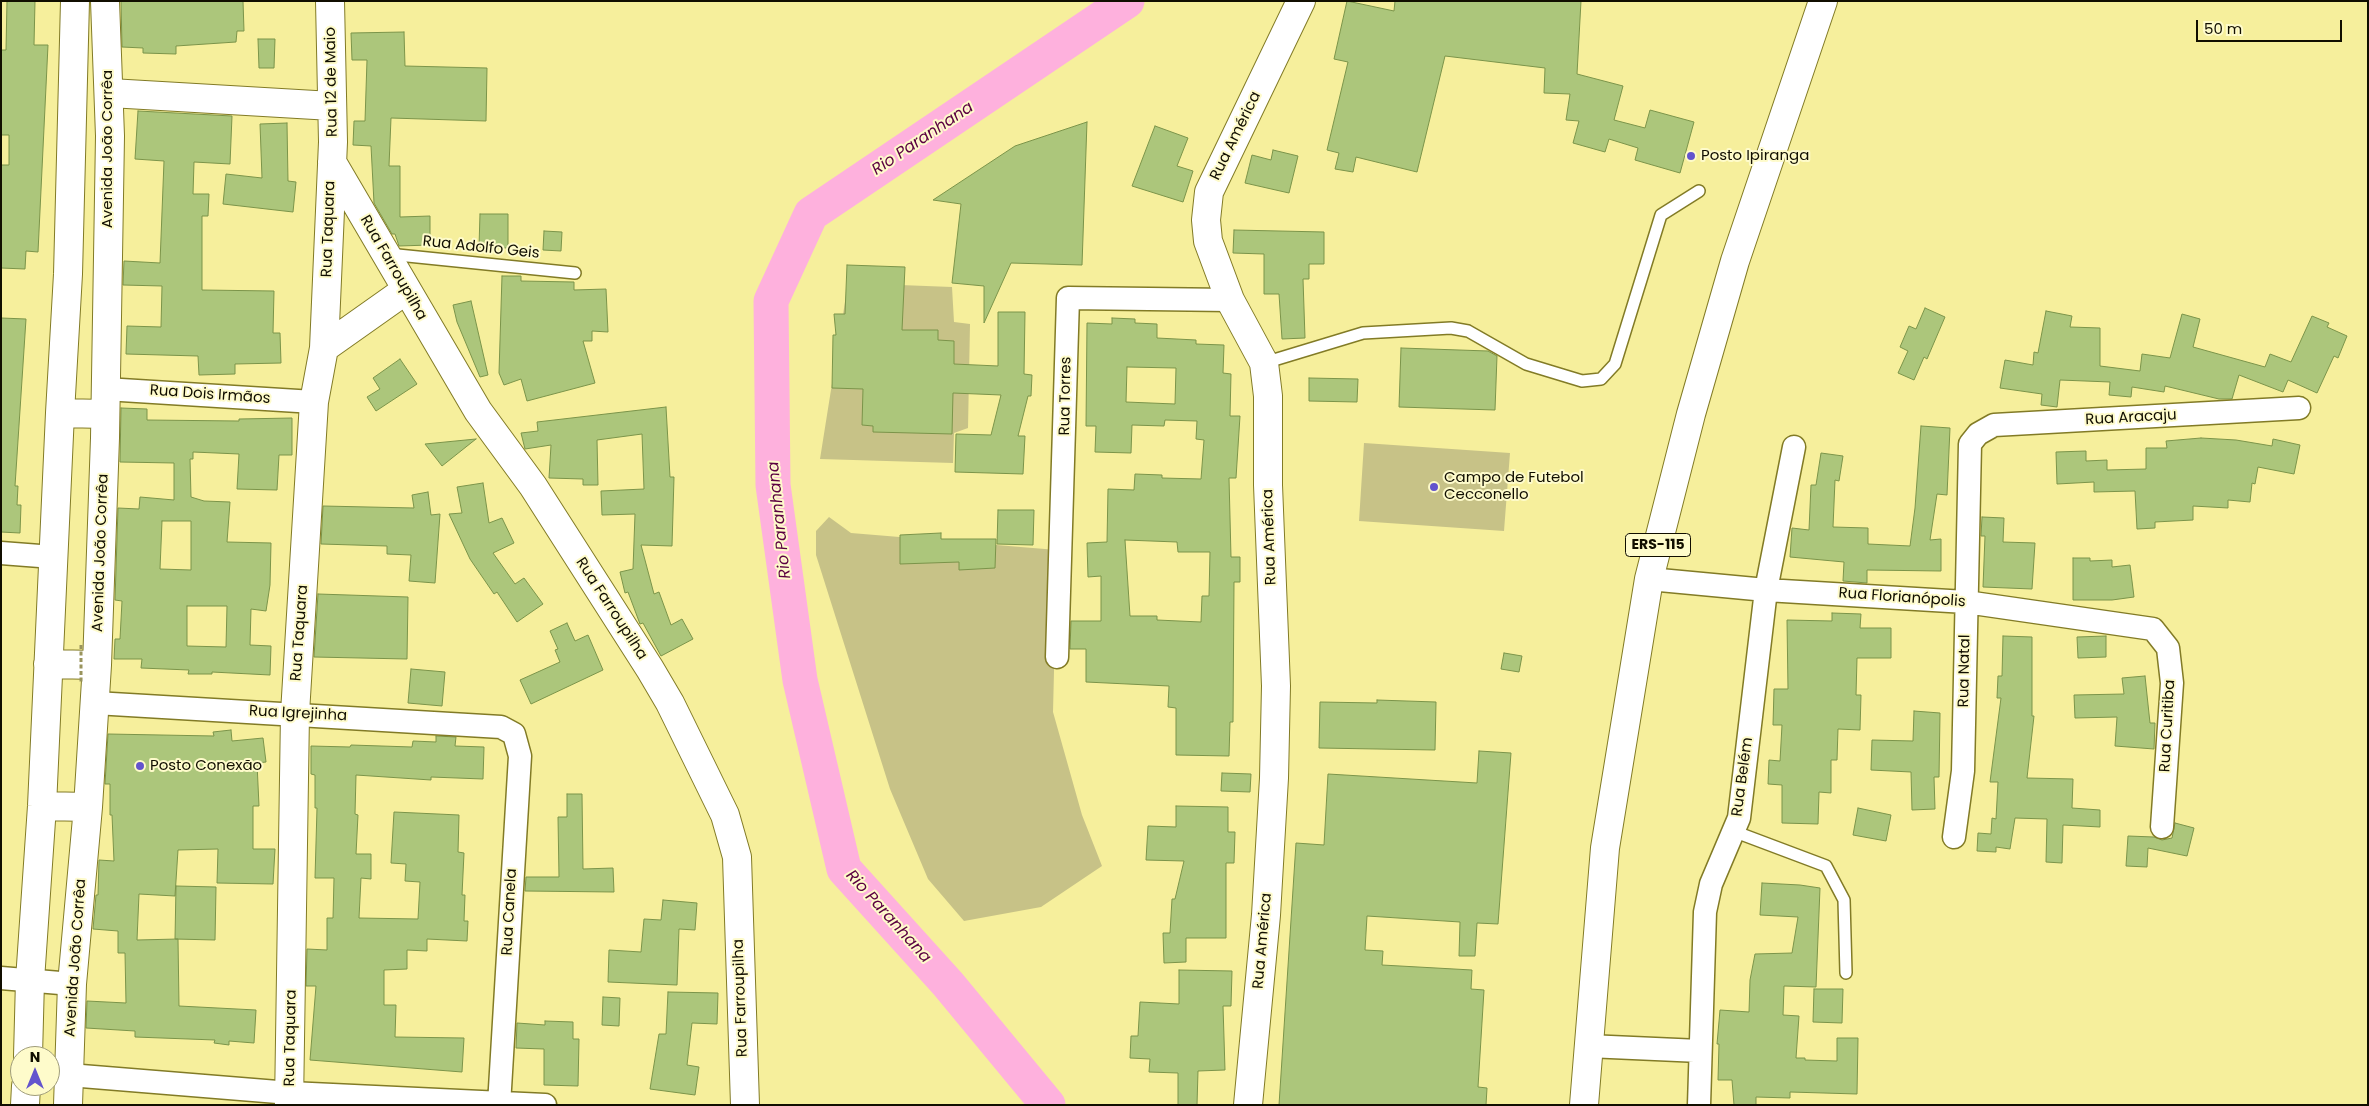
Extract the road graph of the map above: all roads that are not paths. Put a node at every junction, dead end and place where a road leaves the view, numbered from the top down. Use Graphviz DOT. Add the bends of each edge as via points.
graph roads {
  1 [pos="76,1"];
  2 [pos="105,1"];
  3 [pos="330,1"];
  4 [pos="1301,1"];
  5 [pos="1819,2"];
  6 [pos="75,73"];
  7 [pos="109,93"];
  8 [pos="332,106"];
  9 [pos="74,110"];
  10 [pos="332,162"];
  11 [pos="1699,191"];
  12 [pos="384,254"];
  13 [pos="575,273"];
  14 [pos="406,290"];
  15 [pos="326,299"];
  16 [pos="1230,300"];
  17 [pos="370,314"];
  18 [pos="324,348"];
  19 [pos="1264,363"];
  20 [pos="105,401"];
  21 [pos="314,402"];
  22 [pos="2299,408"];
  23 [pos="60,413"];
  24 [pos="1970,444"];
  25 [pos="1794,447"];
  26 [pos="1,553"];
  27 [pos="53,557"];
  28 [pos="1649,579"];
  29 [pos="1766,590"];
  30 [pos="1966,602"];
  31 [pos="2153,629"];
  32 [pos="1058,656"];
  33 [pos="48,664"];
  34 [pos="88,674"];
  35 [pos="295,713"];
  36 [pos="501,727"];
  37 [pos="42,806"];
  38 [pos="88,807"];
  39 [pos="2162,827"];
  40 [pos="1733,832"];
  41 [pos="1954,837"];
  42 [pos="1846,973"];
  43 [pos="1,978"];
  44 [pos="30,980"];
  45 [pos="72,984"];
  46 [pos="28,1046"];
  47 [pos="1588,1046"];
  48 [pos="1700,1051"];
  49 [pos="70,1075"];
  50 [pos="289,1099"];
  51 [pos="499,1103"];
  52 [pos="68,1105"];
  53 [pos="546,1105"];
  54 [pos="746,1105"];
  55 [pos="1248,1105"];
  56 [pos="1584,1105"];
  57 [pos="1700,1105"];
  1 -- 6 [label="street"];
  2 -- 7 [label="street, Avenida João Corrêa"];
  3 -- 8 [label="street, Rua 12 de Maio"];
  4 -- 16 [label="street, Rua América" via="1209,192 1208,241"];
  5 -- 28 [label="street, ERS-115" via="1735,261 1691,414"];
  6 -- 7 [label="street" via="87,63 100,65"];
  6 -- 9 [label="street"];
  7 -- 8 [label="street"];
  7 -- 9 [label="street" via="104,119 91,123 79,118"];
  7 -- 20 [label="street, Avenida João Corrêa"];
  8 -- 10 [label="street, Rua 12 de Maio"];
  9 -- 23 [label="street"];
  10 -- 12 [label="street, Rua Farroupilha"];
  10 -- 15 [label="street, Rua Taquara"];
  11 -- 19 [label="lane" via="1661,215 1615,364 1601,379 1582,382 1526,364 1468,331 1451,328 1364,333"];
  12 -- 13 [label="lane, Rua Adolfo Geis"];
  12 -- 14 [label="street, Rua Farroupilha"];
  14 -- 17 [label="street"];
  14 -- 54 [label="street, Rua Farroupilha" via="478,411 533,486 650,669 725,815 737,857"];
  15 -- 17 [label="street"];
  15 -- 18 [label="street, Rua Taquara"];
  16 -- 19 [label="street, Rua América"];
  16 -- 32 [label="street, Rua Torres" via="1068,298"];
  17 -- 18 [label="street"];
  18 -- 21 [label="street, Rua Taquara"];
  19 -- 55 [label="street, Rua América" via="1268,396 1276,723 1266,915"];
  20 -- 21 [label="street, Rua Dois Irmãos"];
  20 -- 23 [label="street"];
  20 -- 34 [label="street, Avenida João Corrêa"];
  21 -- 35 [label="street, Rua Taquara"];
  22 -- 24 [label="street, Rua Aracaju" via="1994,425 1978,434"];
  23 -- 27 [label="street"];
  24 -- 30 [label="street, Rua Natal"];
  25 -- 29 [label="street, Rua Belém"];
  26 -- 27 [label="street"];
  27 -- 33 [label="street"];
  28 -- 29 [label="street, Rua Florianópolis"];
  28 -- 47 [label="street, ERS-115" via="1605,848"];
  29 -- 30 [label="street, Rua Florianópolis"];
  29 -- 40 [label="street, Rua Belém" via="1739,818"];
  30 -- 31 [label="street, Rua Florianópolis"];
  30 -- 41 [label="street, Rua Natal" via="1963,770"];
  31 -- 39 [label="street, Rua Curitiba" via="2168,648 2172,683"];
  33 -- 34 [label="street"];
  33 -- 37 [label="street"];
  34 -- 35 [label="street, Rua Igrejinha"];
  34 -- 38 [label="street, Avenida João Corrêa"];
  35 -- 36 [label="street, Rua Igrejinha"];
  35 -- 50 [label="street, Rua Taquara"];
  36 -- 51 [label="street, Rua Canela" via="514,734 520,756"];
  37 -- 38 [label="street"];
  37 -- 44 [label="street"];
  38 -- 45 [label="street, Avenida João Corrêa"];
  40 -- 42 [label="lane" via="1826,866 1844,900"];
  40 -- 48 [label="street, Rua Belém" via="1710,884"];
  43 -- 44 [label="street"];
  44 -- 45 [label="street"];
  44 -- 46 [label="street"];
  45 -- 49 [label="street, Avenida João Corrêa"];
  47 -- 48 [label="street"];
  47 -- 56 [label="street, ERS-115"];
  48 -- 57 [label="street, Rua Belém"];
  49 -- 50 [label="street"];
  49 -- 52 [label="street, Avenida João Corrêa"];
  50 -- 51 [label="street"];
  51 -- 53 [label="street"];
}
